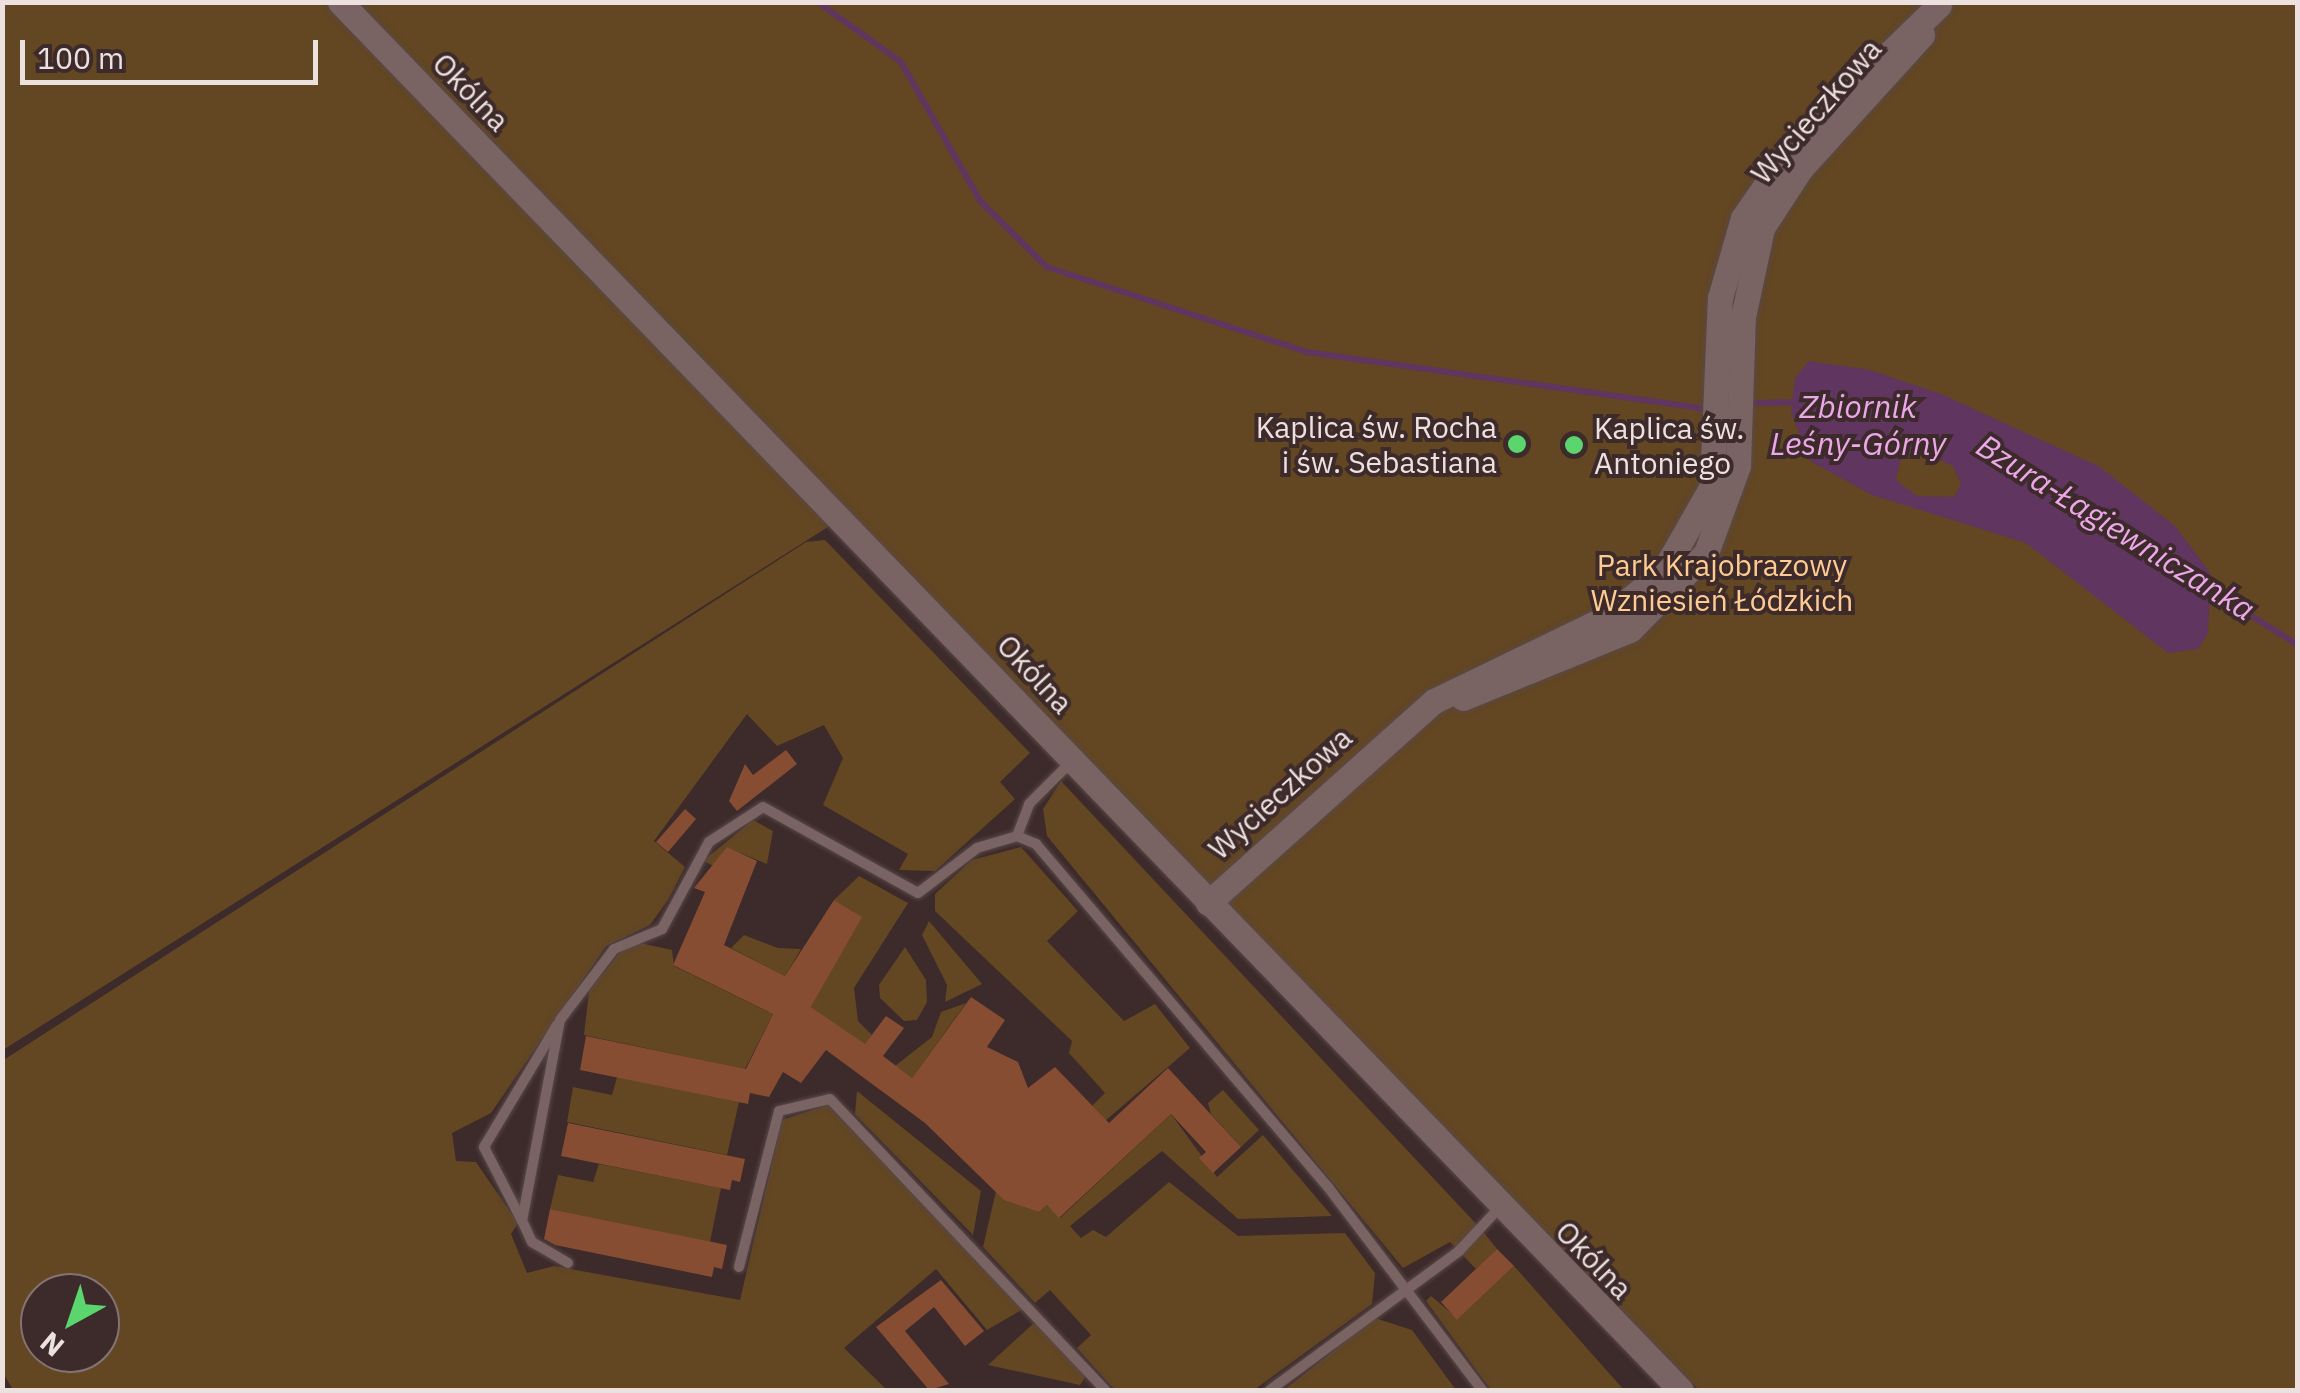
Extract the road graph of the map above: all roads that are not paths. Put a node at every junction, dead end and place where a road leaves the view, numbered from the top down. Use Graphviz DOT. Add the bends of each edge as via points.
graph roads {
  1 [pos="340,2"];
  2 [pos="1940,4"];
  3 [pos="1072,761"];
  4 [pos="1018,836"];
  5 [pos="1208,903"];
  6 [pos="560,1020"];
  7 [pos="1500,1208"];
  8 [pos="522,1221"];
  9 [pos="568,1263"];
  10 [pos="740,1267"];
  11 [pos="1406,1288"];
  12 [pos="1104,1390"];
  13 [pos="1270,1390"];
  14 [pos="1482,1390"];
  15 [pos="1681,1390"];
  1 -- 3 [label="street, Okólna"];
  2 -- 5 [label="street, Wycieczkowa" via="1790,150 1743,218 1720,298 1718,454 1684,546 1608,617 1468,678"];
  3 -- 4 [label="lane" via="1028,804"];
  3 -- 5 [label="street, Okólna"];
  4 -- 6 [label="lane" via="978,848 918,893 792,820 753,807 704,848 662,929 614,950"];
  4 -- 11 [label="lane" via="1036,844"];
  5 -- 7 [label="street, Okólna"];
  6 -- 8 [label="lane"];
  6 -- 8 [label="lane" via="484,1147"];
  7 -- 11 [label="lane" via="1460,1251"];
  7 -- 15 [label="street, Okólna"];
  8 -- 9 [label="lane" via="532,1242"];
  10 -- 12 [label="lane" via="779,1111 830,1099"];
  11 -- 13 [label="lane"];
  11 -- 14 [label="lane"];
}
